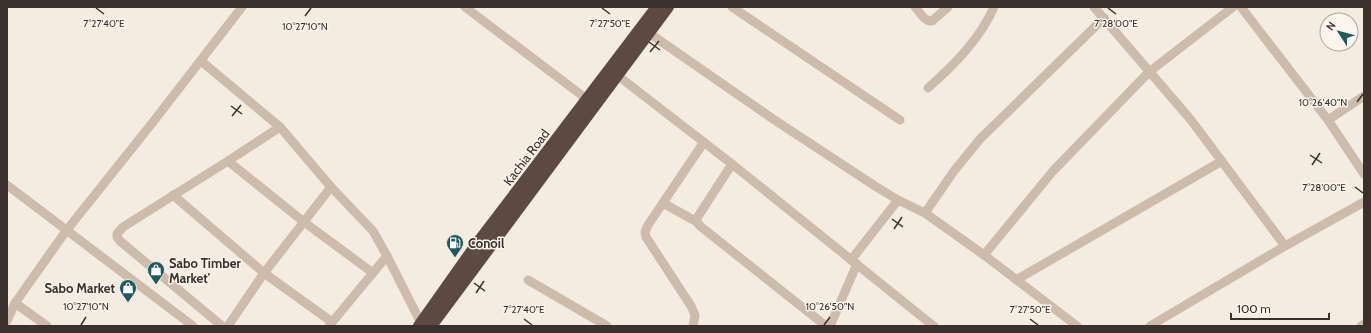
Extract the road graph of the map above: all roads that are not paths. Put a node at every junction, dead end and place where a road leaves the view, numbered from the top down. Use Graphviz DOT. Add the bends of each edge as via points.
graph roads {
  1 [pos="242,7"];
  2 [pos="465,7"];
  3 [pos="657,7"];
  4 [pos="668,7"];
  5 [pos="732,7"];
  6 [pos="915,7"];
  7 [pos="948,7"];
  8 [pos="994,7"];
  9 [pos="1094,7"];
  10 [pos="1233,7"];
  11 [pos="1241,7"];
  12 [pos="1104,18"];
  13 [pos="649,33"];
  14 [pos="201,61"];
  15 [pos="1149,72"];
  16 [pos="617,75"];
  17 [pos="928,88"];
  18 [pos="1364,96"];
  19 [pos="588,100"];
  20 [pos="900,120"];
  21 [pos="1328,120"];
  22 [pos="280,127"];
  23 [pos="704,142"];
  24 [pos="1222,161"];
  25 [pos="228,162"];
  26 [pos="732,164"];
  27 [pos="1364,174"];
  28 [pos="7,185"];
  29 [pos="331,187"];
  30 [pos="173,195"];
  31 [pos="898,200"];
  32 [pos="1364,202"];
  33 [pos="663,203"];
  34 [pos="925,213"];
  35 [pos="304,222"];
  36 [pos="697,222"];
  37 [pos="66,231"];
  38 [pos="1285,246"];
  39 [pos="984,254"];
  40 [pos="388,256"];
  41 [pos="854,262"];
  42 [pos="264,273"];
  43 [pos="373,273"];
  44 [pos="528,280"];
  45 [pos="1016,280"];
  46 [pos="15,303"];
  47 [pos="440,306"];
  48 [pos="7,320"];
  49 [pos="924,323"];
  50 [pos="331,324"];
  51 [pos="1364,324"];
  52 [pos="427,325"];
  53 [pos="46,326"];
  54 [pos="193,326"];
  55 [pos="222,326"];
  56 [pos="228,326"];
  57 [pos="607,326"];
  58 [pos="693,326"];
  59 [pos="826,326"];
  60 [pos="830,326"];
  61 [pos="934,326"];
  62 [pos="1077,326"];
  63 [pos="1150,326"];
  64 [pos="1361,326"];
  1 -- 14 [label="street"];
  2 -- 19 [label="street"];
  3 -- 19 [label="highway, Kachia Road"];
  4 -- 13 [label="highway, Kachia Road"];
  5 -- 20 [label="street"];
  6 -- 7 [label="street" via="924,18 932,21"];
  8 -- 17 [label="street" via="974,41 950,70"];
  9 -- 12 [label="street"];
  10 -- 15 [label="street"];
  11 -- 21 [label="street"];
  12 -- 15 [label="street"];
  12 -- 34 [label="street" via="980,139"];
  13 -- 16 [label="highway, Kachia Road"];
  13 -- 31 [label="street"];
  14 -- 22 [label="street"];
  14 -- 37 [label="street"];
  15 -- 24 [label="street" via="1191,120"];
  15 -- 39 [label="street" via="1053,171"];
  16 -- 23 [label="street"];
  16 -- 47 [label="highway, Kachia Road"];
  18 -- 21 [label="street"];
  19 -- 47 [label="highway, Kachia Road" via="477,244"];
  21 -- 27 [label="street"];
  22 -- 25 [label="street"];
  22 -- 29 [label="street"];
  23 -- 26 [label="street"];
  23 -- 33 [label="street"];
  24 -- 38 [label="street"];
  24 -- 45 [label="street"];
  25 -- 30 [label="street"];
  25 -- 35 [label="street"];
  26 -- 36 [label="street" via="697,218"];
  26 -- 41 [label="street"];
  28 -- 37 [label="street"];
  29 -- 35 [label="street"];
  29 -- 40 [label="street" via="373,231"];
  30 -- 42 [label="street"];
  30 -- 55 [label="street" via="123,227 117,237"];
  31 -- 34 [label="street"];
  31 -- 41 [label="street"];
  32 -- 38 [label="street"];
  33 -- 36 [label="street"];
  33 -- 58 [label="street" via="648,225 646,237 691,306 695,315"];
  34 -- 39 [label="street"];
  35 -- 42 [label="street"];
  35 -- 43 [label="street"];
  36 -- 59 [label="street"];
  37 -- 46 [label="street"];
  37 -- 54 [label="street"];
  38 -- 63 [label="street"];
  39 -- 45 [label="street"];
  40 -- 43 [label="street"];
  40 -- 52 [label="street"];
  41 -- 49 [label="street"];
  41 -- 60 [label="street"];
  42 -- 50 [label="street"];
  42 -- 56 [label="street"];
  43 -- 50 [label="street"];
  44 -- 57 [label="street"];
  45 -- 62 [label="street"];
  46 -- 48 [label="street"];
  46 -- 53 [label="street"];
  47 -- 52 [label="highway, Kachia Road"];
  49 -- 61 [label="street"];
  51 -- 64 [label="street"];
}
